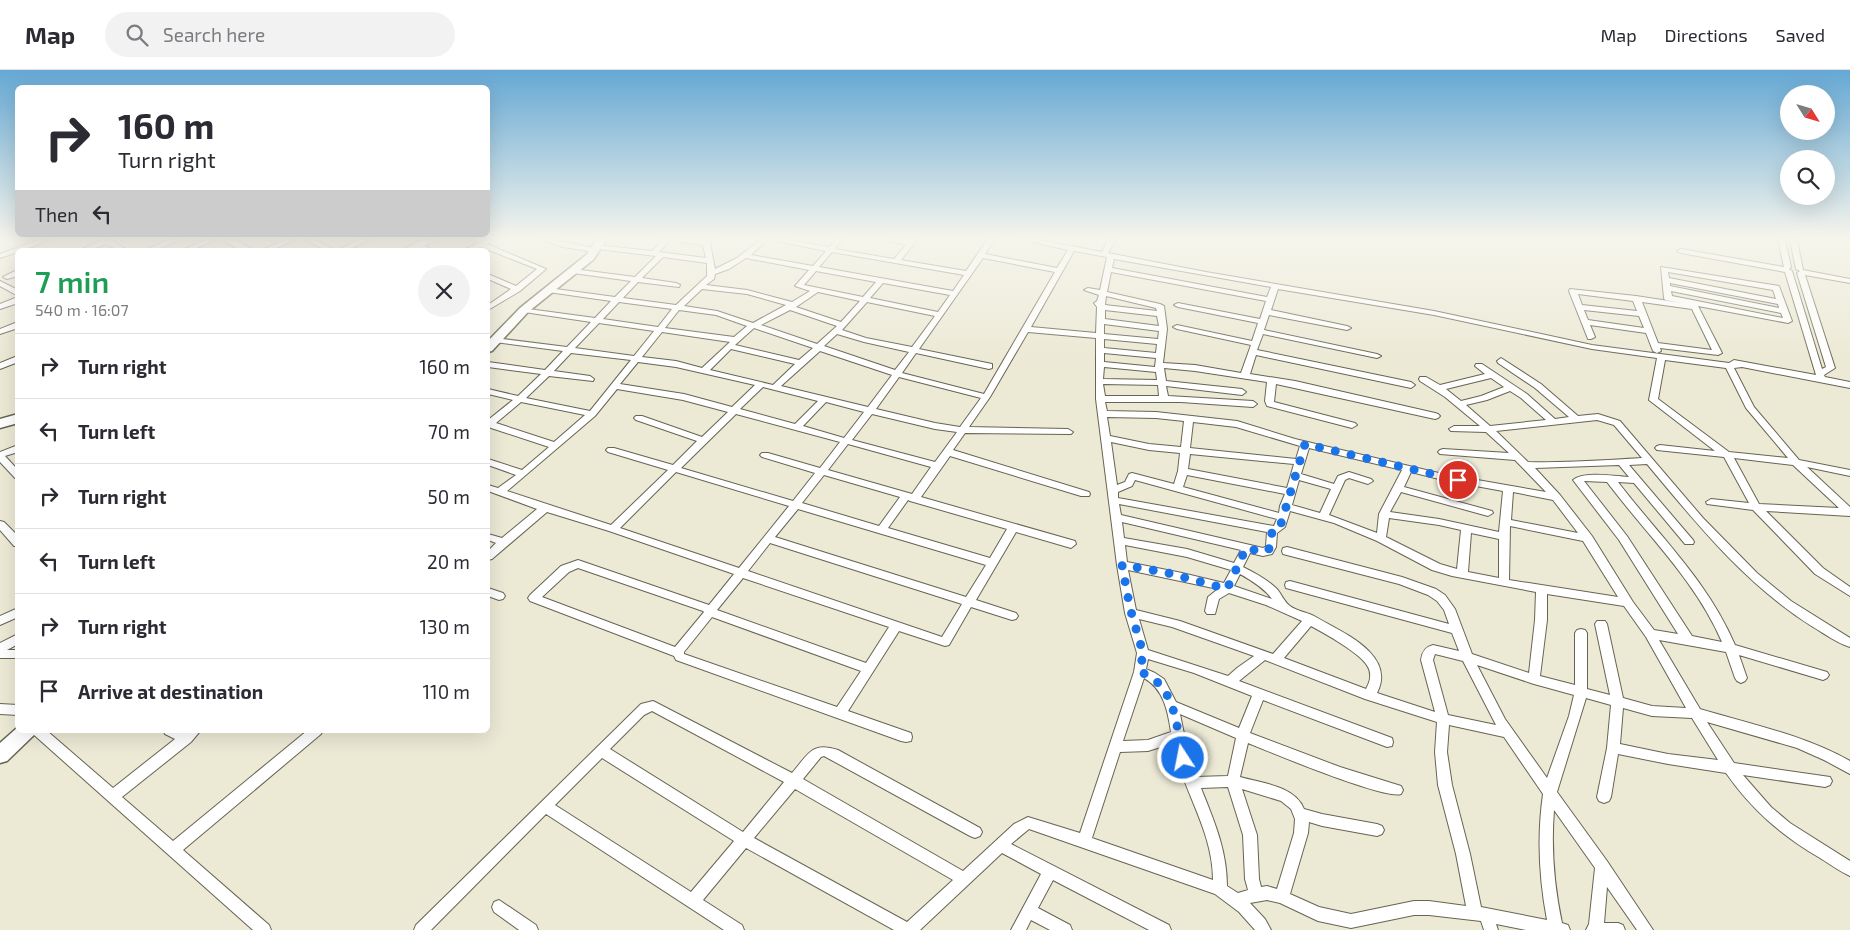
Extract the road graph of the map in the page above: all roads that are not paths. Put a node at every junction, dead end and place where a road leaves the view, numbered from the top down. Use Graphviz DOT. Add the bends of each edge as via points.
graph roads {
  1 [pos="497,280"];
  2 [pos="528,280"];
  3 [pos="562,280"];
  4 [pos="636,280"];
  5 [pos="637,280"];
  6 [pos="708,280"];
  7 [pos="803,280"];
  8 [pos="882,280"];
  9 [pos="965,280"];
  10 [pos="1055,280"];
  11 [pos="1105,280"];
  12 [pos="1166,280"];
  13 [pos="1242,280"];
  14 [pos="1665,280"];
  15 [pos="1725,280"];
  16 [pos="1731,280"];
  17 [pos="1790,280"];
  18 [pos="1803,280"];
  19 [pos="0,283"];
  20 [pos="1666,284"];
  21 [pos="676,285"];
  22 [pos="1275,286"];
  23 [pos="701,287"];
  24 [pos="517,289"];
  25 [pos="548,290"];
  26 [pos="816,290"];
  27 [pos="1088,290"];
  28 [pos="15,292"];
  29 [pos="955,294"];
  30 [pos="1102,294"];
  31 [pos="1636,298"];
  32 [pos="617,299"];
  33 [pos="1728,299"];
  34 [pos="865,300"];
  35 [pos="1270,300"];
  36 [pos="15,301"];
  37 [pos="1098,304"];
  38 [pos="1178,305"];
  39 [pos="792,306"];
  40 [pos="1783,306"];
  41 [pos="0,307"];
  42 [pos="490,307"];
  43 [pos="1579,307"];
  44 [pos="678,308"];
  45 [pos="1798,309"];
  46 [pos="524,310"];
  47 [pos="1812,311"];
  48 [pos="1267,312"];
  49 [pos="1162,314"];
  50 [pos="1642,314"];
  51 [pos="940,315"];
  52 [pos="597,320"];
  53 [pos="1100,321"];
  54 [pos="1263,322"];
  55 [pos="1585,322"];
  56 [pos="15,324"];
  57 [pos="754,325"];
  58 [pos="1803,326"];
  59 [pos="1177,327"];
  60 [pos="660,328"];
  61 [pos="840,328"];
  62 [pos="1347,328"];
  63 [pos="1027,329"];
  64 [pos="1163,329"];
  65 [pos="1818,329"];
  66 [pos="1260,331"];
  67 [pos="1649,331"];
  68 [pos="0,332"];
  69 [pos="1100,336"];
  70 [pos="1591,337"];
  71 [pos="492,339"];
  72 [pos="1162,342"];
  73 [pos="733,343"];
  74 [pos="818,347"];
  75 [pos="570,348"];
  76 [pos="1254,348"];
  77 [pos="1099,350"];
  78 [pos="913,351"];
  79 [pos="1658,351"];
  80 [pos="1698,354"];
  81 [pos="1378,356"];
  82 [pos="635,358"];
  83 [pos="15,360"];
  84 [pos="1501,361"];
  85 [pos="801,363"];
  86 [pos="1,364"];
  87 [pos="490,364"];
  88 [pos="1099,364"];
  89 [pos="1160,364"];
  90 [pos="1740,365"];
  91 [pos="989,366"];
  92 [pos="1479,366"];
  93 [pos="1728,366"];
  94 [pos="705,370"];
  95 [pos="547,373"];
  96 [pos="896,374"];
  97 [pos="1245,375"];
  98 [pos="1492,375"];
  99 [pos="1820,376"];
  100 [pos="1423,378"];
  101 [pos="590,379"];
  102 [pos="1272,380"];
  103 [pos="1099,381"];
  104 [pos="1161,383"];
  105 [pos="761,384"];
  106 [pos="1411,385"];
  107 [pos="1850,385"];
  108 [pos="614,386"];
  109 [pos="775,387"];
  110 [pos="1511,387"];
  111 [pos="1440,388"];
  112 [pos="490,391"];
  113 [pos="1242,392"];
  114 [pos="986,397"];
  115 [pos="521,399"];
  116 [pos="1100,399"];
  117 [pos="1164,399"];
  118 [pos="823,400"];
  119 [pos="1253,404"];
  120 [pos="1460,404"];
  121 [pos="734,411"];
  122 [pos="869,412"];
  123 [pos="592,414"];
  124 [pos="1102,414"];
  125 [pos="1435,416"];
  126 [pos="640,418"];
  127 [pos="1189,418"];
  128 [pos="1576,418"];
  129 [pos="15,419"];
  130 [pos="1552,421"];
  131 [pos="490,422"];
  132 [pos="0,424"];
  133 [pos="15,425"];
  134 [pos="490,425"];
  135 [pos="1352,425"];
  136 [pos="797,427"];
  137 [pos="1454,429"];
  138 [pos="1488,429"];
  139 [pos="0,430"];
  140 [pos="962,430"];
  141 [pos="1068,432"];
  142 [pos="1105,438"];
  143 [pos="704,440"];
  144 [pos="846,441"];
  145 [pos="1305,444"];
  146 [pos="556,446"];
  147 [pos="1660,448"];
  148 [pos="15,449"];
  149 [pos="612,450"];
  150 [pos="1187,450"];
  151 [pos="948,452"];
  152 [pos="1443,452"];
  153 [pos="1726,454"];
  154 [pos="0,455"];
  155 [pos="765,455"];
  156 [pos="1523,461"];
  157 [pos="1621,461"];
  158 [pos="1650,461"];
  159 [pos="1300,462"];
  160 [pos="1796,462"];
  161 [pos="490,463"];
  162 [pos="938,466"];
  163 [pos="675,469"];
  164 [pos="1408,469"];
  165 [pos="822,471"];
  166 [pos="1183,471"];
  167 [pos="15,472"];
  168 [pos="1850,473"];
  169 [pos="523,474"];
  170 [pos="1296,476"];
  171 [pos="1610,479"];
  172 [pos="1638,480"];
  173 [pos="1368,481"];
  174 [pos="1337,488"];
  175 [pos="1398,488"];
  176 [pos="490,489"];
  177 [pos="1177,489"];
  178 [pos="1508,489"];
  179 [pos="500,492"];
  180 [pos="1291,492"];
  181 [pos="1086,494"];
  182 [pos="1112,496"];
  183 [pos="1556,497"];
  184 [pos="909,498"];
  185 [pos="1711,502"];
  186 [pos="796,504"];
  187 [pos="1756,507"];
  188 [pos="545,508"];
  189 [pos="1284,511"];
  190 [pos="1850,512"];
  191 [pos="1488,513"];
  192 [pos="1384,514"];
  193 [pos="1324,516"];
  194 [pos="1115,517"];
  195 [pos="1506,522"];
  196 [pos="0,524"];
  197 [pos="1013,528"];
  198 [pos="1466,528"];
  199 [pos="613,529"];
  200 [pos="882,529"];
  201 [pos="1272,530"];
  202 [pos="490,537"];
  203 [pos="1504,537"];
  204 [pos="1381,538"];
  205 [pos="1588,538"];
  206 [pos="769,539"];
  207 [pos="15,540"];
  208 [pos="1119,541"];
  209 [pos="504,542"];
  210 [pos="1689,542"];
  211 [pos="1071,544"];
  212 [pos="1246,548"];
  213 [pos="1287,551"];
  214 [pos="490,554"];
  215 [pos="993,563"];
  216 [pos="1122,565"];
  217 [pos="1237,568"];
  218 [pos="741,573"];
  219 [pos="1462,574"];
  220 [pos="1504,583"];
  221 [pos="1290,585"];
  222 [pos="1227,589"];
  223 [pos="1542,589"];
  224 [pos="1850,592"];
  225 [pos="490,593"];
  226 [pos="499,596"];
  227 [pos="970,602"];
  228 [pos="1627,602"];
  229 [pos="1285,608"];
  230 [pos="1211,611"];
  231 [pos="710,612"];
  232 [pos="1131,613"];
  233 [pos="15,614"];
  234 [pos="1012,616"];
  235 [pos="1310,619"];
  236 [pos="0,621"];
  237 [pos="1602,624"];
  238 [pos="896,626"];
  239 [pos="1456,630"];
  240 [pos="1581,634"];
  241 [pos="1650,634"];
  242 [pos="1687,638"];
  243 [pos="15,640"];
  244 [pos="1850,642"];
  245 [pos="1730,647"];
  246 [pos="0,648"];
  247 [pos="678,653"];
  248 [pos="1143,653"];
  249 [pos="0,654"];
  250 [pos="15,654"];
  251 [pos="1264,655"];
  252 [pos="1467,657"];
  253 [pos="1276,660"];
  254 [pos="869,669"];
  255 [pos="1140,672"];
  256 [pos="1823,675"];
  257 [pos="1741,678"];
  258 [pos="1534,680"];
  259 [pos="1230,682"];
  260 [pos="1581,692"];
  261 [pos="1259,694"];
  262 [pos="1369,696"];
  263 [pos="1617,702"];
  264 [pos="1173,706"];
  265 [pos="0,709"];
  266 [pos="15,710"];
  267 [pos="840,713"];
  268 [pos="1695,713"];
  269 [pos="1443,719"];
  270 [pos="23,733"];
  271 [pos="40,733"];
  272 [pos="313,733"];
  273 [pos="1509,733"];
  274 [pos="190,734"];
  275 [pos="1178,735"];
  276 [pos="1243,735"];
  277 [pos="906,737"];
  278 [pos="1388,742"];
  279 [pos="1115,746"];
  280 [pos="1613,748"];
  281 [pos="602,751"];
  282 [pos="0,755"];
  283 [pos="1730,768"];
  284 [pos="1850,768"];
  285 [pos="794,781"];
  286 [pos="1232,781"];
  287 [pos="1825,781"];
  288 [pos="1192,783"];
  289 [pos="1396,790"];
  290 [pos="1550,792"];
  291 [pos="112,796"];
  292 [pos="1604,797"];
  293 [pos="545,806"];
  294 [pos="1299,813"];
  295 [pos="1377,830"];
  296 [pos="975,832"];
  297 [pos="744,840"];
  298 [pos="1084,841"];
  299 [pos="1001,846"];
  300 [pos="173,850"];
  301 [pos="1602,866"];
  302 [pos="1850,869"];
  303 [pos="1050,872"];
  304 [pos="964,879"];
  305 [pos="1220,889"];
  306 [pos="1256,894"];
  307 [pos="1282,897"];
  308 [pos="694,900"];
  309 [pos="1237,900"];
  310 [pos="499,908"];
  311 [pos="1029,911"];
  312 [pos="1480,914"];
  313 [pos="1351,926"];
  314 [pos="1559,929"];
  315 [pos="264,930"];
  316 [pos="420,930"];
  317 [pos="530,930"];
  318 [pos="737,930"];
  319 [pos="908,930"];
  320 [pos="1018,930"];
  321 [pos="1065,930"];
  322 [pos="1164,930"];
  323 [pos="1264,930"];
  324 [pos="1490,930"];
  325 [pos="1595,930"];
  326 [pos="1618,930"];
  327 [pos="1646,930"];
  1 -- 24 [label="street"];
  2 -- 24 [label="street"];
  3 -- 25 [label="street"];
  4 -- 32 [label="street"];
  5 -- 21 [label="street"];
  6 -- 23 [label="street"];
  7 -- 26 [label="street" via="798,285"];
  8 -- 29 [label="street"];
  8 -- 34 [label="street"];
  9 -- 29 [label="street"];
  10 -- 63 [label="street"];
  11 -- 30 [label="street"];
  12 -- 35 [label="street"];
  13 -- 22 [label="street"];
  14 -- 20 [label="street"];
  15 -- 33 [label="street"];
  16 -- 40 [label="street" via="1776,288"];
  17 -- 45 [label="street"];
  18 -- 47 [label="street"];
  19 -- 28 [label="street"];
  20 -- 33 [label="street"];
  20 -- 33 [label="street" via="1668,298"];
  22 -- 35 [label="street"];
  22 -- 79 [label="street" via="1434,313 1570,343"];
  23 -- 39 [label="street" via="747,292"];
  23 -- 44 [label="street"];
  24 -- 42 [label="street"];
  25 -- 32 [label="street"];
  25 -- 46 [label="street"];
  26 -- 34 [label="street"];
  26 -- 39 [label="street"];
  27 -- 30 [label="street"];
  29 -- 51 [label="street"];
  30 -- 37 [label="street"];
  30 -- 49 [label="street" via="1157,304"];
  31 -- 43 [label="street" via="1573,291"];
  31 -- 50 [label="street"];
  31 -- 80 [label="street" via="1695,306 1718,354"];
  32 -- 44 [label="street"];
  32 -- 52 [label="street"];
  33 -- 40 [label="street"];
  34 -- 51 [label="street"];
  34 -- 61 [label="street"];
  35 -- 48 [label="street"];
  36 -- 41 [label="street"];
  37 -- 49 [label="street"];
  37 -- 53 [label="street"];
  38 -- 54 [label="street"];
  39 -- 57 [label="street"];
  39 -- 61 [label="street"];
  40 -- 45 [label="street"];
  43 -- 50 [label="street"];
  43 -- 55 [label="street"];
  44 -- 57 [label="street" via="717,313"];
  44 -- 60 [label="street"];
  45 -- 47 [label="street"];
  45 -- 58 [label="street"];
  46 -- 52 [label="street"];
  46 -- 71 [label="street"];
  47 -- 65 [label="street"];
  48 -- 54 [label="street"];
  48 -- 62 [label="street"];
  49 -- 64 [label="street"];
  50 -- 67 [label="street"];
  51 -- 78 [label="street"];
  52 -- 60 [label="street"];
  52 -- 75 [label="street"];
  53 -- 64 [label="street"];
  53 -- 69 [label="street"];
  54 -- 66 [label="street"];
  55 -- 67 [label="street"];
  55 -- 70 [label="street"];
  56 -- 68 [label="street"];
  57 -- 73 [label="street"];
  57 -- 74 [label="street"];
  58 -- 65 [label="street"];
  58 -- 99 [label="street"];
  59 -- 76 [label="street"];
  60 -- 73 [label="street"];
  60 -- 82 [label="street"];
  61 -- 74 [label="street"];
  61 -- 78 [label="street" via="852,337"];
  63 -- 69 [label="street"];
  63 -- 114 [label="street"];
  64 -- 72 [label="street"];
  65 -- 99 [label="street" via="1831,368"];
  66 -- 76 [label="street"];
  66 -- 81 [label="street"];
  67 -- 79 [label="street"];
  69 -- 72 [label="street"];
  69 -- 77 [label="street"];
  71 -- 75 [label="street"];
  72 -- 89 [label="street"];
  73 -- 85 [label="street"];
  73 -- 94 [label="street"];
  74 -- 85 [label="street"];
  74 -- 96 [label="street"];
  75 -- 82 [label="street"];
  75 -- 95 [label="street"];
  76 -- 97 [label="street"];
  76 -- 106 [label="street"];
  77 -- 88 [label="street"];
  77 -- 89 [label="street"];
  78 -- 91 [label="street"];
  78 -- 96 [label="street"];
  79 -- 80 [label="street"];
  79 -- 93 [label="street"];
  79 -- 153 [label="street" via="1653,400"];
  80 -- 90 [label="street"];
  82 -- 94 [label="street"];
  82 -- 108 [label="street"];
  83 -- 86 [label="street"];
  84 -- 128 [label="street"];
  85 -- 109 [label="street"];
  87 -- 95 [label="street"];
  88 -- 89 [label="street"];
  88 -- 103 [label="street"];
  89 -- 97 [label="street"];
  89 -- 104 [label="street"];
  90 -- 93 [label="street"];
  90 -- 99 [label="street"];
  92 -- 98 [label="street"];
  93 -- 160 [label="street" via="1750,408"];
  94 -- 105 [label="street"];
  95 -- 101 [label="street"];
  95 -- 115 [label="street"];
  96 -- 114 [label="street"];
  96 -- 122 [label="street"];
  97 -- 102 [label="street"];
  98 -- 110 [label="street"];
  98 -- 111 [label="street"];
  99 -- 107 [label="street"];
  100 -- 111 [label="street"];
  102 -- 125 [label="street"];
  102 -- 135 [label="street" via="1270,404"];
  103 -- 104 [label="street"];
  103 -- 116 [label="street"];
  104 -- 113 [label="street"];
  104 -- 117 [label="street"];
  105 -- 109 [label="street"];
  105 -- 121 [label="street"];
  108 -- 121 [label="street" via="668,394"];
  108 -- 123 [label="street"];
  109 -- 118 [label="street"];
  110 -- 120 [label="street"];
  110 -- 130 [label="street"];
  111 -- 120 [label="street"];
  112 -- 115 [label="street"];
  114 -- 140 [label="street"];
  115 -- 123 [label="street"];
  115 -- 131 [label="street"];
  116 -- 117 [label="street"];
  116 -- 124 [label="street"];
  117 -- 119 [label="street"];
  118 -- 122 [label="street"];
  118 -- 136 [label="street"];
  120 -- 138 [label="street"];
  121 -- 136 [label="street"];
  121 -- 143 [label="street"];
  122 -- 140 [label="street"];
  122 -- 144 [label="street"];
  123 -- 146 [label="street"];
  124 -- 127 [label="street"];
  124 -- 142 [label="street"];
  126 -- 143 [label="street"];
  127 -- 145 [label="street" via="1237,424"];
  127 -- 150 [label="street"];
  128 -- 130 [label="street"];
  128 -- 158 [label="street" via="1608,417"];
  129 -- 132 [label="street"];
  130 -- 138 [label="street"];
  133 -- 139 [label="street"];
  134 -- 146 [label="street"];
  136 -- 144 [label="street"];
  137 -- 138 [label="street"];
  138 -- 156 [label="street"];
  140 -- 141 [label="street"];
  140 -- 151 [label="street"];
  142 -- 150 [label="street" via="1149,447"];
  142 -- 182 [label="street"];
  143 -- 163 [label="street"];
  144 -- 162 [label="street"];
  144 -- 165 [label="street"];
  145 -- 159 [label="street"];
  145 -- 164 [label="street"];
  146 -- 169 [label="street"];
  147 -- 153 [label="street"];
  148 -- 154 [label="street"];
  149 -- 163 [label="street"];
  150 -- 159 [label="street"];
  150 -- 166 [label="street"];
  151 -- 162 [label="street"];
  151 -- 181 [label="street"];
  152 -- 156 [label="street"];
  153 -- 160 [label="street"];
  153 -- 187 [label="street"];
  154 -- 167 [label="street"];
  155 -- 165 [label="street"];
  156 -- 157 [label="street" via="1573,466"];
  156 -- 183 [label="street"];
  157 -- 158 [label="street"];
  157 -- 172 [label="street"];
  158 -- 244 [label="street" via="1754,578"];
  159 -- 170 [label="street"];
  160 -- 168 [label="street"];
  160 -- 190 [label="street"];
  161 -- 169 [label="street"];
  162 -- 184 [label="street"];
  163 -- 186 [label="street"];
  163 -- 199 [label="street"];
  164 -- 175 [label="street"];
  164 -- 178 [label="street"];
  165 -- 184 [label="street"];
  165 -- 186 [label="street"];
  166 -- 177 [label="street"];
  166 -- 180 [label="street"];
  169 -- 179 [label="street"];
  170 -- 174 [label="street"];
  170 -- 180 [label="street"];
  171 -- 172 [label="street"];
  171 -- 242 [label="street" via="1578,480 1623,538"];
  171 -- 245 [label="street" via="1691,578"];
  172 -- 210 [label="street"];
  173 -- 174 [label="street" via="1344,475"];
  174 -- 193 [label="street"];
  175 -- 191 [label="street"];
  175 -- 192 [label="street"];
  176 -- 179 [label="street"];
  177 -- 182 [label="street" via="1132,476 1129,484"];
  177 -- 189 [label="street"];
  178 -- 183 [label="street"];
  178 -- 195 [label="street"];
  179 -- 188 [label="street"];
  180 -- 189 [label="street"];
  182 -- 194 [label="street"];
  182 -- 201 [label="street"];
  183 -- 205 [label="street"];
  184 -- 197 [label="street"];
  184 -- 200 [label="street"];
  185 -- 187 [label="street"];
  186 -- 200 [label="street"];
  186 -- 206 [label="street"];
  187 -- 190 [label="street"];
  187 -- 224 [label="street" via="1818,571"];
  188 -- 199 [label="street"];
  188 -- 209 [label="street"];
  189 -- 193 [label="street"];
  189 -- 201 [label="street" via="1279,529"];
  192 -- 198 [label="street"];
  192 -- 204 [label="street"];
  193 -- 204 [label="street"];
  194 -- 208 [label="street"];
  194 -- 212 [label="street"];
  195 -- 203 [label="street"];
  195 -- 205 [label="street"];
  196 -- 207 [label="street"];
  197 -- 211 [label="street"];
  197 -- 215 [label="street"];
  198 -- 203 [label="street"];
  198 -- 219 [label="street"];
  199 -- 218 [label="street"];
  200 -- 215 [label="street"];
  201 -- 212 [label="street" via="1268,550"];
  202 -- 209 [label="street"];
  203 -- 220 [label="street"];
  204 -- 219 [label="street" via="1436,567"];
  205 -- 228 [label="street"];
  206 -- 218 [label="street"];
  206 -- 227 [label="street"];
  208 -- 216 [label="street"];
  208 -- 217 [label="street" via="1201,557"];
  209 -- 214 [label="street"];
  212 -- 217 [label="street"];
  213 -- 239 [label="street" via="1419,586 1441,598 1450,609"];
  215 -- 227 [label="street"];
  216 -- 222 [label="street" via="1164,572"];
  216 -- 232 [label="street"];
  217 -- 222 [label="street"];
  217 -- 229 [label="street" via="1267,585"];
  218 -- 231 [label="street"];
  218 -- 238 [label="street"];
  219 -- 220 [label="street"];
  220 -- 223 [label="street"];
  221 -- 239 [label="street"];
  222 -- 229 [label="street"];
  222 -- 230 [label="street" via="1214,597"];
  223 -- 228 [label="street"];
  223 -- 258 [label="street"];
  225 -- 226 [label="street"];
  227 -- 234 [label="street"];
  227 -- 238 [label="street" via="945,642"];
  228 -- 241 [label="street"];
  229 -- 235 [label="street"];
  231 -- 247 [label="street"];
  231 -- 247 [label="street" via="707,608 578,564 565,570 534,598"];
  231 -- 254 [label="street"];
  232 -- 248 [label="street"];
  232 -- 251 [label="street" via="1170,622"];
  233 -- 236 [label="street"];
  235 -- 253 [label="street"];
  235 -- 262 [label="street" via="1339,636 1372,662 1377,673"];
  237 -- 263 [label="street"];
  238 -- 254 [label="street"];
  239 -- 252 [label="street"];
  240 -- 260 [label="street"];
  241 -- 242 [label="street"];
  241 -- 268 [label="street"];
  242 -- 245 [label="street"];
  243 -- 246 [label="street"];
  245 -- 256 [label="street"];
  245 -- 257 [label="street"];
  247 -- 267 [label="street" via="680,657"];
  248 -- 255 [label="street"];
  248 -- 259 [label="street"];
  249 -- 250 [label="street"];
  251 -- 253 [label="street"];
  251 -- 259 [label="street"];
  252 -- 258 [label="street"];
  252 -- 269 [label="street" via="1442,650 1432,649 1428,653 1427,660"];
  252 -- 273 [label="street"];
  253 -- 262 [label="street"];
  254 -- 267 [label="street"];
  255 -- 264 [label="street" via="1160,682"];
  255 -- 279 [label="street"];
  258 -- 260 [label="street"];
  259 -- 261 [label="street"];
  260 -- 263 [label="street"];
  260 -- 290 [label="street"];
  261 -- 276 [label="street"];
  261 -- 278 [label="street"];
  262 -- 269 [label="street"];
  263 -- 268 [label="street" via="1652,711"];
  263 -- 280 [label="street"];
  264 -- 275 [label="street"];
  264 -- 276 [label="street"];
  265 -- 266 [label="street"];
  267 -- 277 [label="street"];
  268 -- 283 [label="street"];
  268 -- 284 [label="street" via="1800,744"];
  269 -- 273 [label="street"];
  269 -- 312 [label="street" via="1442,769"];
  270 -- 282 [label="street"];
  271 -- 291 [label="street"];
  272 -- 300 [label="street"];
  273 -- 290 [label="street"];
  274 -- 291 [label="street"];
  275 -- 279 [label="street" via="1154,745"];
  275 -- 288 [label="street"];
  276 -- 286 [label="street"];
  276 -- 289 [label="street" via="1358,780"];
  279 -- 298 [label="street"];
  280 -- 283 [label="street"];
  280 -- 292 [label="street"];
  281 -- 285 [label="street" via="640,711 653,706"];
  281 -- 293 [label="street"];
  281 -- 297 [label="street"];
  283 -- 287 [label="street"];
  283 -- 302 [label="street" via="1766,812"];
  285 -- 296 [label="street" via="817,753 833,754"];
  285 -- 297 [label="street"];
  285 -- 304 [label="street"];
  286 -- 288 [label="street"];
  286 -- 294 [label="street" via="1286,797 1296,805"];
  286 -- 306 [label="street" via="1250,835"];
  288 -- 305 [label="street" via="1217,846"];
  290 -- 301 [label="street"];
  290 -- 314 [label="street" via="1546,857 1548,893"];
  291 -- 300 [label="street"];
  293 -- 308 [label="street"];
  293 -- 316 [label="street"];
  294 -- 295 [label="street"];
  294 -- 307 [label="street" via="1301,833"];
  297 -- 308 [label="street"];
  297 -- 319 [label="street"];
  298 -- 299 [label="street" via="1028,823"];
  298 -- 305 [label="street"];
  299 -- 303 [label="street"];
  299 -- 304 [label="street"];
  300 -- 315 [label="street"];
  301 -- 325 [label="street"];
  301 -- 327 [label="street"];
  303 -- 311 [label="street"];
  303 -- 322 [label="street"];
  304 -- 319 [label="street"];
  305 -- 309 [label="street"];
  306 -- 307 [label="street"];
  306 -- 309 [label="street"];
  307 -- 313 [label="street"];
  308 -- 318 [label="street"];
  309 -- 323 [label="street"];
  310 -- 317 [label="street"];
  311 -- 320 [label="street"];
  311 -- 321 [label="street"];
  312 -- 313 [label="street" via="1414,908"];
  312 -- 314 [label="street"];
  312 -- 324 [label="street"];
  325 -- 326 [label="street"];
}
